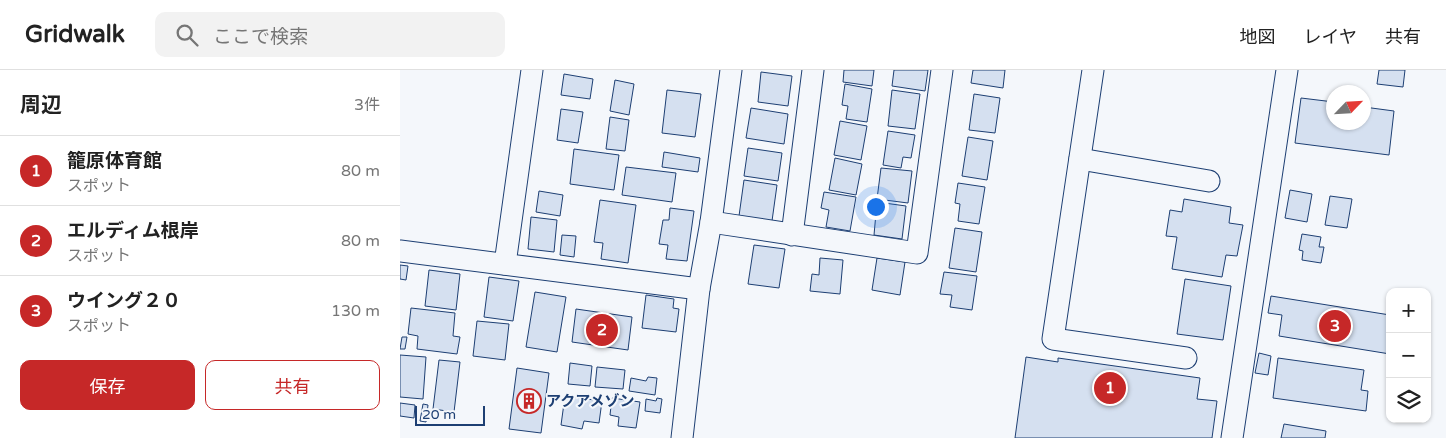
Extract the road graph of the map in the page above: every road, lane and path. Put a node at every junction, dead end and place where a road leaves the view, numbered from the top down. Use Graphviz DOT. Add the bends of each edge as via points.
graph roads {
  1 [pos="532,70"];
  2 [pos="731,70"];
  3 [pos="813,70"];
  4 [pos="942,70"];
  5 [pos="1093,70"];
  6 [pos="1287,70"];
  7 [pos="1080,159"];
  8 [pos="1209,181"];
  9 [pos="712,222"];
  10 [pos="792,235"];
  11 [pos="400,252"];
  12 [pos="505,264"];
  13 [pos="699,289"];
  14 [pos="1186,358"];
  15 [pos="682,438"];
  16 [pos="1232,438"];
  1 -- 12 [label="street"];
  2 -- 9 [label="street"];
  3 -- 10 [label="street"];
  4 -- 10 [label="street" via="917,253"];
  5 -- 7 [label="street"];
  6 -- 16 [label="street"];
  7 -- 8 [label="street"];
  7 -- 14 [label="street" via="1053,339"];
  9 -- 10 [label="street"];
  9 -- 13 [label="street"];
  11 -- 12 [label="street"];
  12 -- 13 [label="street"];
  13 -- 15 [label="street"];
}
